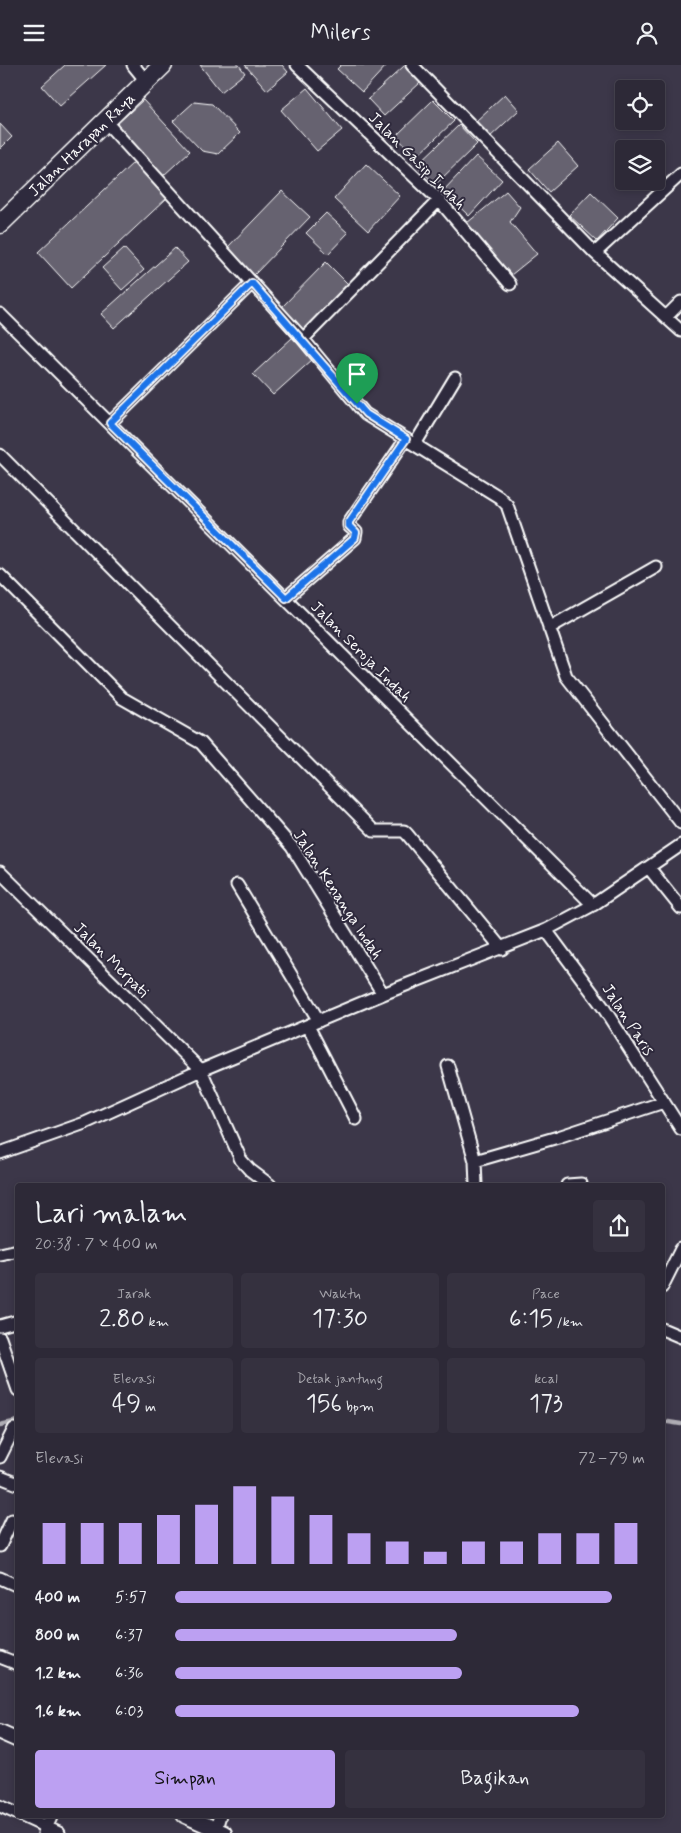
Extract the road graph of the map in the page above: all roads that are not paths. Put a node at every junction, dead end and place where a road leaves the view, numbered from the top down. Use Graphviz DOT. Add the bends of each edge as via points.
graph roads {
  1 [pos="134,65"];
  2 [pos="163,65"];
  3 [pos="297,65"];
  4 [pos="412,65"];
  5 [pos="146,81"];
  6 [pos="106,121"];
  7 [pos="681,174"];
  8 [pos="439,200"];
  9 [pos="0,224"];
  10 [pos="595,253"];
  11 [pos="252,283"];
  12 [pos="510,284"];
  13 [pos="681,302"];
  14 [pos="0,314"];
  15 [pos="666,317"];
  16 [pos="681,331"];
  17 [pos="303,339"];
  18 [pos="454,378"];
  19 [pos="110,423"];
  20 [pos="411,442"];
  21 [pos="0,455"];
  22 [pos="656,567"];
  23 [pos="0,575"];
  24 [pos="286,598"];
  25 [pos="549,628"];
  26 [pos="681,823"];
  27 [pos="681,845"];
  28 [pos="649,868"];
  29 [pos="0,872"];
  30 [pos="238,885"];
  31 [pos="593,905"];
  32 [pos="681,908"];
  33 [pos="546,930"];
  34 [pos="502,949"];
  35 [pos="383,994"];
  36 [pos="314,1023"];
  37 [pos="448,1066"];
  38 [pos="201,1070"];
  39 [pos="664,1102"];
  40 [pos="356,1119"];
  41 [pos="681,1129"];
  42 [pos="0,1153"];
  43 [pos="475,1161"];
  44 [pos="267,1183"];
  45 [pos="476,1183"];
  46 [pos="681,1249"];
  47 [pos="15,1250"];
  48 [pos="0,1254"];
  49 [pos="665,1281"];
  50 [pos="15,1322"];
  51 [pos="0,1326"];
  52 [pos="665,1330"];
  53 [pos="681,1337"];
  54 [pos="0,1338"];
  55 [pos="15,1381"];
  56 [pos="14,1429"];
  57 [pos="0,1457"];
  58 [pos="0,1477"];
  59 [pos="15,1483"];
  60 [pos="12,1520"];
  61 [pos="0,1546"];
  62 [pos="0,1578"];
  63 [pos="15,1585"];
  64 [pos="0,1657"];
  65 [pos="15,1663"];
  66 [pos="0,1732"];
  67 [pos="15,1739"];
  68 [pos="0,1806"];
  69 [pos="15,1812"];
  70 [pos="26,1818"];
  71 [pos="51,1818"];
  72 [pos="191,1818"];
  73 [pos="220,1818"];
  74 [pos="45,1830"];
  75 [pos="220,1831"];
  76 [pos="59,1833"];
  1 -- 5 [label="street"];
  2 -- 5 [label="main road, Jalan Harapan Raya"];
  3 -- 8 [label="street, Jalan Gasip Indah"];
  4 -- 10 [label="street"];
  5 -- 6 [label="main road, Jalan Harapan Raya"];
  6 -- 9 [label="main road, Jalan Harapan Raya"];
  6 -- 11 [label="street"];
  7 -- 10 [label="street"];
  8 -- 12 [label="street, Jalan Gasip Indah"];
  8 -- 17 [label="street"];
  10 -- 15 [label="street"];
  11 -- 17 [label="street"];
  11 -- 19 [label="street"];
  13 -- 15 [label="street"];
  14 -- 19 [label="street, Jalan Seroja Indah"];
  15 -- 16 [label="street"];
  17 -- 20 [label="street" via="366,414"];
  18 -- 20 [label="street"];
  19 -- 24 [label="street, Jalan Seroja Indah"];
  20 -- 24 [label="street" via="349,522 356,533 355,538"];
  20 -- 25 [label="street" via="507,505"];
  21 -- 34 [label="street" via="374,831 406,832"];
  22 -- 25 [label="street"];
  23 -- 35 [label="street, Jalan Kenanga Indah" via="122,698 193,737 208,751 292,847"];
  24 -- 31 [label="street, Jalan Seroja Indah"];
  25 -- 26 [label="street" via="570,681"];
  27 -- 28 [label="street"];
  28 -- 31 [label="street"];
  28 -- 32 [label="street"];
  29 -- 38 [label="street, Jalan Merpati"];
  30 -- 36 [label="street"];
  31 -- 33 [label="street"];
  33 -- 34 [label="street"];
  33 -- 39 [label="street, Jalan Paris" via="604,1007"];
  34 -- 35 [label="street"];
  35 -- 36 [label="street"];
  36 -- 38 [label="street"];
  36 -- 40 [label="street"];
  37 -- 43 [label="street"];
  38 -- 42 [label="street" via="85,1123"];
  38 -- 44 [label="street" via="241,1160"];
  39 -- 41 [label="street, Jalan Paris"];
  39 -- 43 [label="street"];
  43 -- 45 [label="street"];
  46 -- 49 [label="street"];
  47 -- 48 [label="street"];
  50 -- 51 [label="street"];
  52 -- 53 [label="street"];
  54 -- 55 [label="street"];
  56 -- 57 [label="street"];
  58 -- 59 [label="street"];
  60 -- 61 [label="street"];
  62 -- 63 [label="street"];
  64 -- 65 [label="street"];
  66 -- 67 [label="street"];
  68 -- 69 [label="street"];
  70 -- 74 [label="street"];
  71 -- 74 [label="street"];
  72 -- 75 [label="street"];
  73 -- 75 [label="street"];
  74 -- 76 [label="street"];
}
